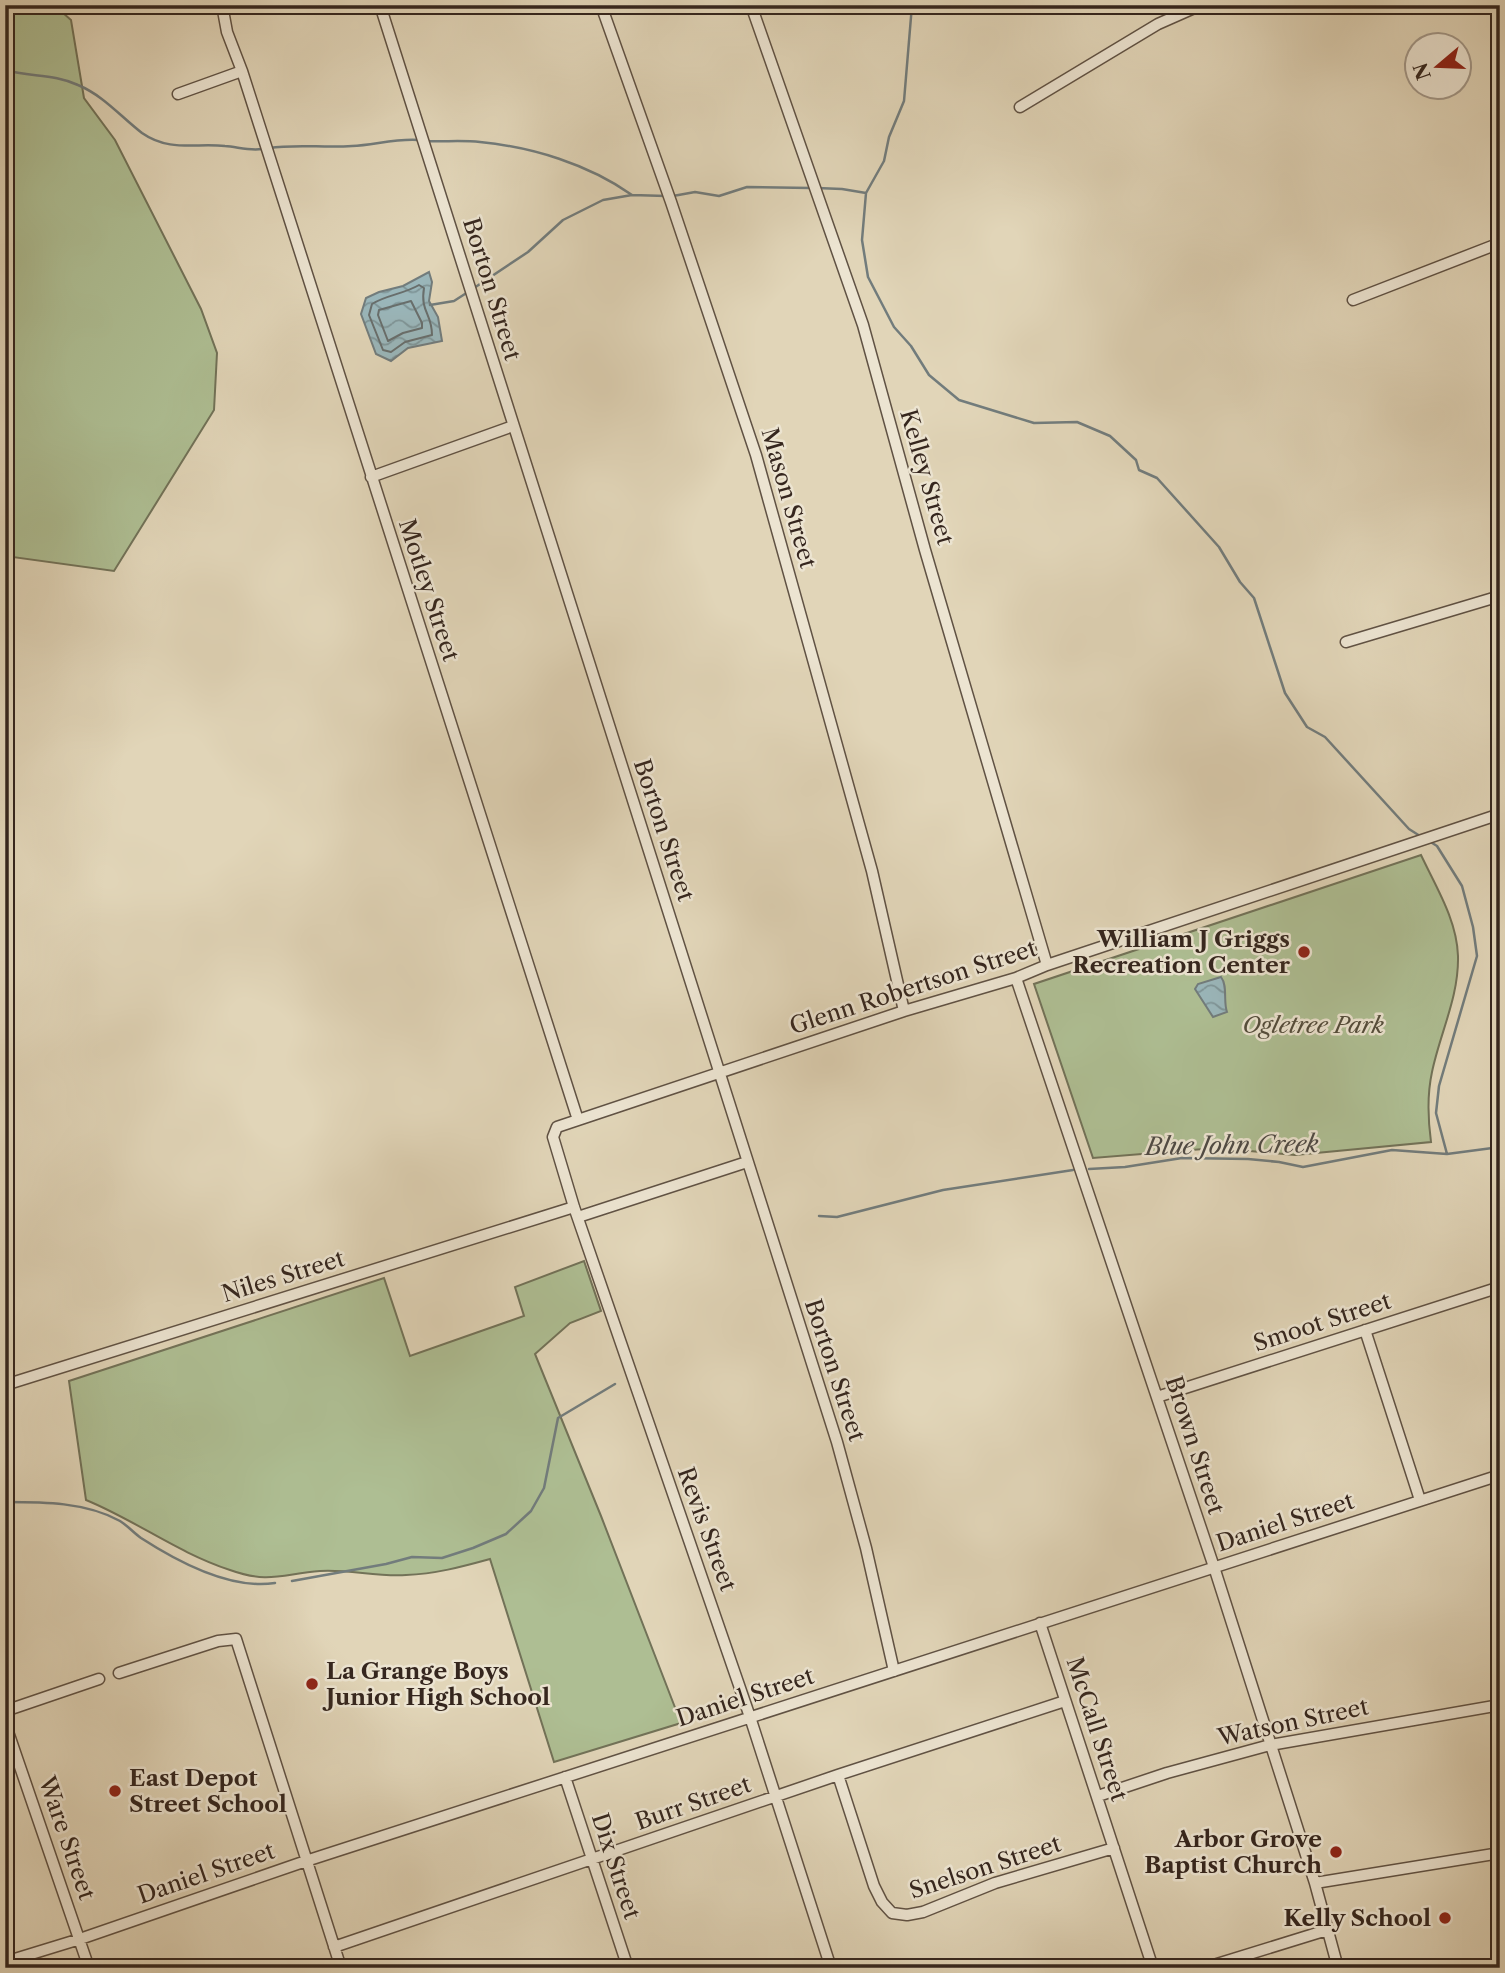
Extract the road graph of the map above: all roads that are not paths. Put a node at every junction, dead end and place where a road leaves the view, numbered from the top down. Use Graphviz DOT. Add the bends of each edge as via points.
graph roads {
  1 [pos="222,5"];
  2 [pos="380,5"];
  3 [pos="601,5"];
  4 [pos="751,5"];
  5 [pos="1201,5"];
  6 [pos="242,72"];
  7 [pos="178,94"];
  8 [pos="1020,107"];
  9 [pos="1500,243"];
  10 [pos="1353,300"];
  11 [pos="513,426"];
  12 [pos="371,477"];
  13 [pos="1500,596"];
  14 [pos="1346,642"];
  15 [pos="1500,814"];
  16 [pos="1047,965"];
  17 [pos="1016,978"];
  18 [pos="904,1012"];
  19 [pos="720,1074"];
  20 [pos="578,1120"];
  21 [pos="747,1162"];
  22 [pos="576,1212"];
  23 [pos="1500,1287"];
  24 [pos="1365,1330"];
  25 [pos="5,1385"];
  26 [pos="1157,1397"];
  27 [pos="1500,1475"];
  28 [pos="1420,1500"];
  29 [pos="1214,1567"];
  30 [pos="1040,1623"];
  31 [pos="894,1671"];
  32 [pos="119,1673"];
  33 [pos="99,1679"];
  34 [pos="1065,1701"];
  35 [pos="1500,1705"];
  36 [pos="5,1711"];
  37 [pos="750,1717"];
  38 [pos="5,1723"];
  39 [pos="1270,1745"];
  40 [pos="838,1775"];
  41 [pos="565,1777"];
  42 [pos="1098,1796"];
  43 [pos="776,1797"];
  44 [pos="1114,1848"];
  45 [pos="1500,1853"];
  46 [pos="590,1859"];
  47 [pos="306,1861"];
  48 [pos="1315,1883"];
  49 [pos="1327,1930"];
  50 [pos="80,1939"];
  51 [pos="334,1947"];
  52 [pos="5,1962"];
  53 [pos="89,1968"];
  54 [pos="341,1968"];
  55 [pos="628,1968"];
  56 [pos="831,1968"];
  57 [pos="1153,1968"];
  58 [pos="1204,1968"];
  59 [pos="1338,1968"];
  1 -- 6 [label="street, Motley Street"];
  2 -- 11 [label="street, Borton Street"];
  3 -- 18 [label="street, Mason Street" via="756,455 872,871"];
  4 -- 16 [label="street, Kelley Street" via="863,325"];
  5 -- 8 [label="street" via="1158,24"];
  6 -- 7 [label="street"];
  6 -- 12 [label="street, Motley Street"];
  9 -- 10 [label="street"];
  11 -- 12 [label="street"];
  11 -- 19 [label="street, Borton Street"];
  12 -- 20 [label="street, Motley Street"];
  13 -- 14 [label="street"];
  15 -- 16 [label="street, Glenn Robertson Street"];
  16 -- 17 [label="street, Glenn Robertson Street"];
  17 -- 18 [label="street, Glenn Robertson Street"];
  17 -- 26 [label="street, Brown Street"];
  18 -- 19 [label="street, Glenn Robertson Street"];
  19 -- 20 [label="street, Glenn Robertson Street"];
  19 -- 21 [label="street, Borton Street"];
  20 -- 22 [label="street, Revis Street" via="557,1127 553,1137"];
  21 -- 22 [label="street, Niles Street"];
  21 -- 31 [label="street, Borton Street" via="837,1442"];
  22 -- 25 [label="street, Niles Street"];
  22 -- 37 [label="street, Revis Street"];
  23 -- 24 [label="street, Smoot Street"];
  24 -- 26 [label="street, Smoot Street"];
  24 -- 28 [label="street"];
  26 -- 29 [label="street, Brown Street"];
  27 -- 28 [label="street, Daniel Street"];
  28 -- 29 [label="street, Daniel Street"];
  29 -- 30 [label="street, Daniel Street"];
  29 -- 39 [label="street, Brown Street"];
  30 -- 31 [label="street, Daniel Street"];
  30 -- 34 [label="street, McCall Street"];
  31 -- 37 [label="street, Daniel Street"];
  32 -- 47 [label="street" via="236,1639"];
  33 -- 36 [label="street"];
  34 -- 40 [label="street, Burr Street"];
  34 -- 42 [label="street, McCall Street"];
  35 -- 39 [label="street, Watson Street"];
  37 -- 41 [label="street, Daniel Street"];
  37 -- 43 [label="street, Revis Street"];
  38 -- 50 [label="street, Ware Street"];
  39 -- 42 [label="street, Watson Street"];
  39 -- 48 [label="street, Brown Street"];
  40 -- 43 [label="street, Burr Street"];
  40 -- 44 [label="street, Snelson Street" via="874,1886 892,1913 923,1912 995,1883"];
  41 -- 46 [label="street, Dix Street"];
  41 -- 47 [label="street, Daniel Street"];
  42 -- 44 [label="street, McCall Street"];
  43 -- 46 [label="street, Burr Street"];
  43 -- 56 [label="street, Revis Street"];
  44 -- 57 [label="street, McCall Street"];
  45 -- 48 [label="street"];
  46 -- 51 [label="street, Burr Street"];
  46 -- 55 [label="street, Dix Street"];
  47 -- 50 [label="street, Daniel Street"];
  47 -- 51 [label="street"];
  48 -- 49 [label="street, Brown Street"];
  49 -- 58 [label="street"];
  49 -- 59 [label="street, Brown Street"];
  50 -- 52 [label="street, Daniel Street"];
  50 -- 53 [label="street, Ware Street"];
  51 -- 54 [label="street"];
}
